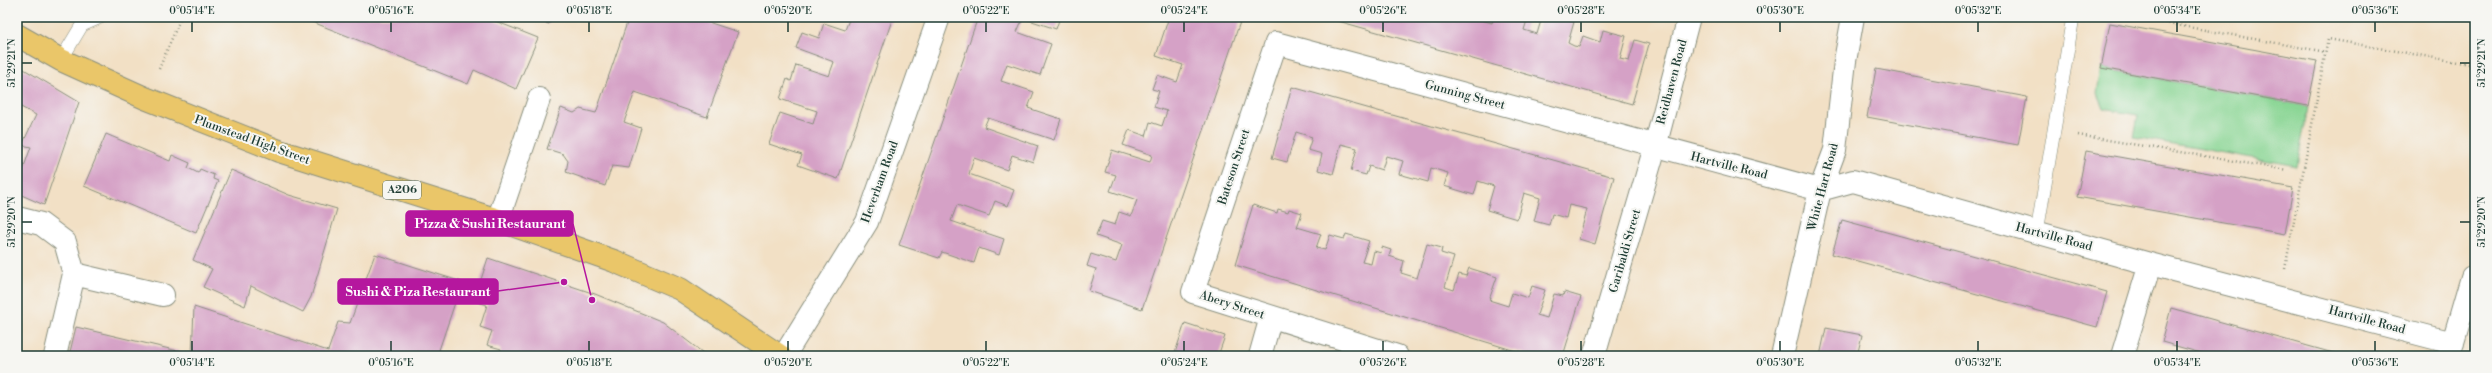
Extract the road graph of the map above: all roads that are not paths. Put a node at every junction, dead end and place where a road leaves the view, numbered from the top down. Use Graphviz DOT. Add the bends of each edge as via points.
graph roads {
  1 [pos="100,17"];
  2 [pos="939,17"];
  3 [pos="1689,17"];
  4 [pos="1853,17"];
  5 [pos="2073,17"];
  6 [pos="17,35"];
  7 [pos="1276,43"];
  8 [pos="62,60"];
  9 [pos="539,99"];
  10 [pos="1655,147"];
  11 [pos="1820,190"];
  12 [pos="17,218"];
  13 [pos="498,220"];
  14 [pos="2037,232"];
  15 [pos="2150,264"];
  16 [pos="74,274"];
  17 [pos="2472,277"];
  18 [pos="1193,292"];
  19 [pos="163,295"];
  20 [pos="1271,317"];
  21 [pos="2451,349"];
  22 [pos="55,356"];
  23 [pos="782,356"];
  24 [pos="1260,356"];
  25 [pos="1397,356"];
  26 [pos="1594,356"];
  27 [pos="1782,356"];
  28 [pos="2122,356"];
  1 -- 8 [label="lane" via="82,25"];
  2 -- 23 [label="street, Heverham Road" via="867,222"];
  3 -- 10 [label="street, Reidhaven Road"];
  4 -- 11 [label="street, White Hart Road" via="1844,61 1835,150"];
  5 -- 14 [label="lane"];
  6 -- 8 [label="main road, Plumstead High Street / A206"];
  7 -- 10 [label="street, Gunning Street"];
  7 -- 18 [label="street, Bateson Street"];
  8 -- 13 [label="main road, Plumstead High Street / A206" via="145,98 279,152"];
  9 -- 13 [label="street"];
  10 -- 11 [label="street, Hartville Road"];
  10 -- 26 [label="street, Garibaldi Street"];
  11 -- 14 [label="street, Hartville Road" via="1853,181"];
  11 -- 27 [label="street, White Hart Road"];
  12 -- 16 [label="street" via="41,224 65,242"];
  13 -- 23 [label="main road, Plumstead High Street / A206" via="614,261 680,289"];
  14 -- 15 [label="street, Hartville Road"];
  15 -- 21 [label="street, Hartville Road" via="2280,297"];
  15 -- 28 [label="street"];
  16 -- 19 [label="street"];
  16 -- 22 [label="street"];
  17 -- 21 [label="street"];
  18 -- 20 [label="street, Abery Street"];
  20 -- 24 [label="street, Abery Street"];
  20 -- 25 [label="street, Abery Street"];
}
